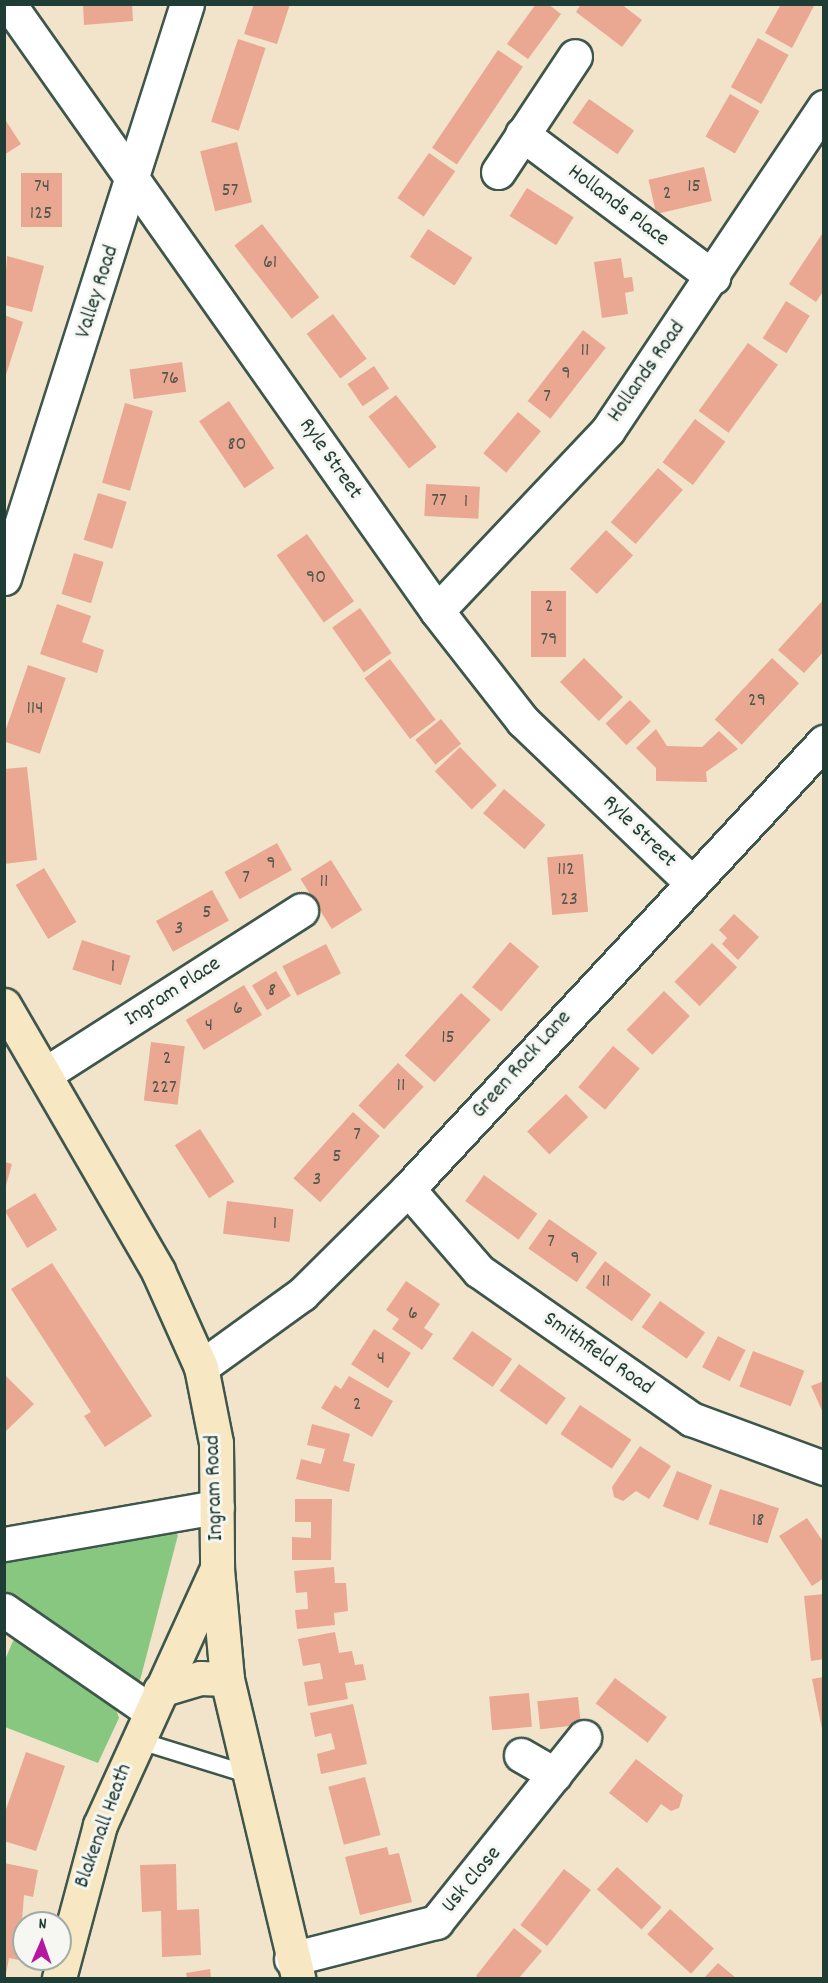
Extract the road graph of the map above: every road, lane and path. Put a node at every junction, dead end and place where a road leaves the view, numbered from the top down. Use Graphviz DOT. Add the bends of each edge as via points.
graph roads {
  1 [pos="9,4"];
  2 [pos="187,4"];
  3 [pos="575,56"];
  4 [pos="824,106"];
  5 [pos="522,134"];
  6 [pos="498,172"];
  7 [pos="134,182"];
  8 [pos="713,277"];
  9 [pos="4,578"];
  10 [pos="437,611"];
  11 [pos="824,742"];
  12 [pos="690,881"];
  13 [pos="301,910"];
  14 [pos="4,1005"];
  15 [pos="45,1074"];
  16 [pos="408,1189"];
  17 [pos="201,1367"];
  18 [pos="824,1468"];
  19 [pos="217,1507"];
  20 [pos="4,1544"];
  21 [pos="217,1569"];
  22 [pos="4,1610"];
  23 [pos="227,1679"];
  24 [pos="155,1700"];
  25 [pos="584,1737"];
  26 [pos="137,1740"];
  27 [pos="521,1755"];
  28 [pos="247,1774"];
  29 [pos="555,1775"];
  30 [pos="295,1969"];
  31 [pos="59,1978"];
  1 -- 7 [label="street, Ryle Street"];
  2 -- 7 [label="street, Valley Road"];
  3 -- 5 [label="street"];
  4 -- 8 [label="street, Hollands Road"];
  5 -- 6 [label="street"];
  5 -- 8 [label="street, Hollands Place"];
  7 -- 9 [label="street, Valley Road"];
  7 -- 10 [label="street, Ryle Street"];
  8 -- 10 [label="street, Hollands Road" via="608,430"];
  10 -- 12 [label="street, Ryle Street" via="523,721"];
  11 -- 12 [label="street, Green Rock Lane"];
  12 -- 16 [label="street, Green Rock Lane"];
  13 -- 15 [label="street, Ingram Place"];
  14 -- 15 [label="street, Ingram Road"];
  15 -- 17 [label="street, Ingram Road" via="158,1270"];
  16 -- 17 [label="street, Green Rock Lane" via="302,1294"];
  16 -- 18 [label="street, Smithfield Road" via="478,1271 691,1419"];
  17 -- 19 [label="street, Ingram Road" via="216,1443"];
  19 -- 20 [label="street"];
  19 -- 21 [label="street, Ingram Road"];
  21 -- 23 [label="street, Ingram Road"];
  21 -- 24 [label="street, Blakenall Heath"];
  22 -- 24 [label="street"];
  23 -- 24 [label="street" via="200,1678"];
  23 -- 28 [label="street, Ingram Road"];
  24 -- 26 [label="street, Blakenall Heath"];
  25 -- 29 [label="street, Usk Close"];
  26 -- 28 [label="lane"];
  26 -- 31 [label="street, Blakenall Heath" via="100,1825"];
  27 -- 29 [label="street"];
  28 -- 30 [label="street, Ingram Road"];
  29 -- 30 [label="street, Usk Close" via="436,1922"];
}
